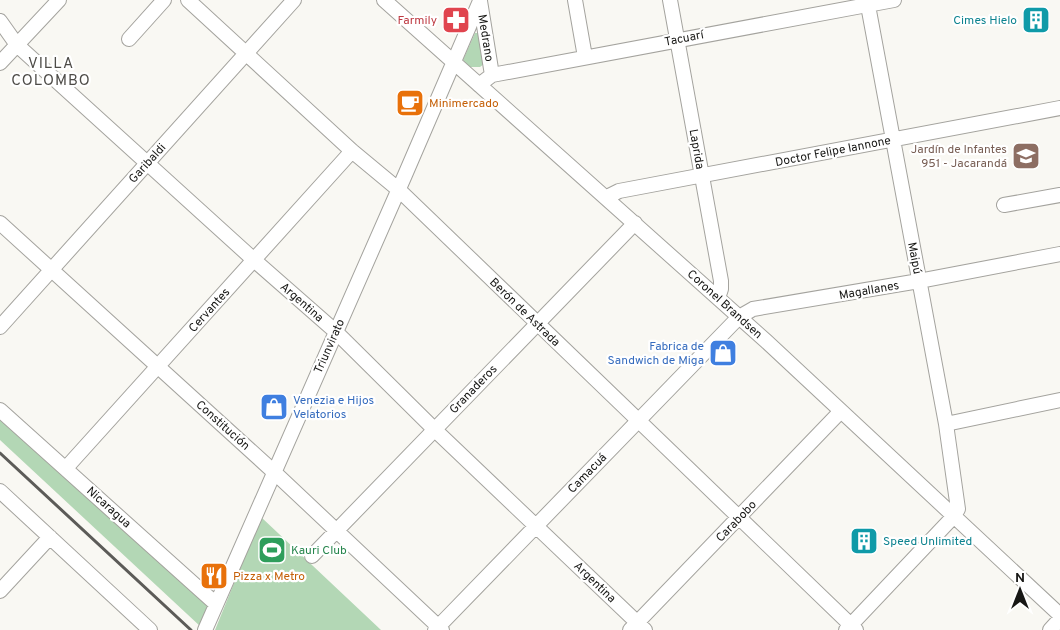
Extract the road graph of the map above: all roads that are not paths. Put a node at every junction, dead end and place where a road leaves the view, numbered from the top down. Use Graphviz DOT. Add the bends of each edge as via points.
graph roads {
  1 [pos="58,0"];
  2 [pos="164,0"];
  3 [pos="188,0"];
  4 [pos="294,0"];
  5 [pos="384,0"];
  6 [pos="480,0"];
  7 [pos="576,0"];
  8 [pos="670,0"];
  9 [pos="894,0"];
  10 [pos="867,3"];
  11 [pos="0,20"];
  12 [pos="129,39"];
  13 [pos="677,39"];
  14 [pos="17,45"];
  15 [pos="246,53"];
  16 [pos="585,57"];
  17 [pos="454,62"];
  18 [pos="0,63"];
  19 [pos="492,74"];
  20 [pos="479,85"];
  21 [pos="1060,108"];
  22 [pos="892,140"];
  23 [pos="352,151"];
  24 [pos="147,163"];
  25 [pos="702,176"];
  26 [pos="399,190"];
  27 [pos="1060,195"];
  28 [pos="607,197"];
  29 [pos="1004,205"];
  30 [pos="0,223"];
  31 [pos="635,223"];
  32 [pos="1060,254"];
  33 [pos="254,260"];
  34 [pos="52,270"];
  35 [pos="919,281"];
  36 [pos="718,298"];
  37 [pos="738,317"];
  38 [pos="537,323"];
  39 [pos="0,327"];
  40 [pos="336,331"];
  41 [pos="158,366"];
  42 [pos="1060,400"];
  43 [pos="0,410"];
  44 [pos="840,411"];
  45 [pos="637,421"];
  46 [pos="946,424"];
  47 [pos="434,429"];
  48 [pos="66,468"];
  49 [pos="274,472"];
  50 [pos="0,492"];
  51 [pos="954,516"];
  52 [pos="738,518"];
  53 [pos="536,526"];
  54 [pos="338,530"];
  55 [pos="50,538"];
  56 [pos="312,556"];
  57 [pos="0,591"];
  58 [pos="216,604"];
  59 [pos="1060,615"];
  60 [pos="1060,619"];
  61 [pos="637,628"];
  62 [pos="851,628"];
  63 [pos="439,629"];
  64 [pos="150,630"];
  65 [pos="204,630"];
  66 [pos="1050,630"];
  1 -- 14 [label="street"];
  2 -- 12 [label="street"];
  3 -- 15 [label="street, Berón de Astrada"];
  4 -- 15 [label="street, Garibaldi"];
  5 -- 17 [label="street, Coronel Brandsen"];
  6 -- 17 [label="street, Medrano"];
  6 -- 19 [label="street, Medrano"];
  7 -- 16 [label="street"];
  8 -- 13 [label="street, Laprida"];
  9 -- 10 [label="street, Tacuarí"];
  10 -- 13 [label="street, Tacuarí"];
  10 -- 22 [label="street, Maipú"];
  11 -- 14 [label="street, Argentina"];
  13 -- 16 [label="street, Tacuarí"];
  13 -- 25 [label="street, Laprida"];
  14 -- 18 [label="street"];
  14 -- 24 [label="street, Argentina"];
  15 -- 23 [label="street, Berón de Astrada"];
  15 -- 24 [label="street, Garibaldi"];
  16 -- 19 [label="street, Tacuarí"];
  17 -- 20 [label="street, Coronel Brandsen"];
  17 -- 26 [label="street, Triunvirato"];
  19 -- 20 [label="street, Tacuarí"];
  20 -- 28 [label="street, Coronel Brandsen"];
  21 -- 22 [label="street, Doctor Felipe Iannone"];
  22 -- 25 [label="street, Doctor Felipe Iannone"];
  22 -- 35 [label="street, Maipú"];
  23 -- 26 [label="street, Berón de Astrada"];
  23 -- 33 [label="street, Cervantes"];
  24 -- 33 [label="street, Argentina"];
  24 -- 34 [label="street, Garibaldi"];
  25 -- 28 [label="street, Doctor Felipe Iannone" via="619,191"];
  25 -- 36 [label="street, Laprida" via="721,281"];
  26 -- 38 [label="street, Berón de Astrada"];
  26 -- 40 [label="street, Triunvirato"];
  27 -- 29 [label="street"];
  28 -- 31 [label="street, Coronel Brandsen"];
  30 -- 34 [label="street, Constitución"];
  31 -- 36 [label="street, Coronel Brandsen"];
  31 -- 38 [label="street, Granaderos"];
  32 -- 35 [label="street, Magallanes"];
  33 -- 40 [label="street, Argentina"];
  33 -- 41 [label="street, Cervantes"];
  34 -- 39 [label="street, Garibaldi"];
  34 -- 41 [label="street, Constitución"];
  35 -- 37 [label="street, Magallanes" via="753,310"];
  35 -- 46 [label="street, Maipú"];
  36 -- 37 [label="street, Coronel Brandsen"];
  37 -- 44 [label="street, Coronel Brandsen"];
  37 -- 45 [label="street, Camacuá"];
  38 -- 45 [label="street, Berón de Astrada"];
  38 -- 47 [label="street, Granaderos"];
  40 -- 47 [label="street, Argentina"];
  40 -- 49 [label="street, Triunvirato"];
  41 -- 48 [label="street, Cervantes"];
  41 -- 49 [label="street, Constitución"];
  42 -- 46 [label="street"];
  43 -- 48 [label="street, Nicaragua"];
  44 -- 51 [label="street, Coronel Brandsen"];
  44 -- 52 [label="street, Carabobo"];
  45 -- 52 [label="street, Berón de Astrada"];
  45 -- 53 [label="street, Camacuá"];
  46 -- 51 [label="street, Maipú" via="958,503"];
  47 -- 53 [label="street, Argentina"];
  47 -- 54 [label="street, Granaderos"];
  48 -- 58 [label="street, Nicaragua"];
  49 -- 54 [label="street, Constitución"];
  49 -- 58 [label="street, Triunvirato"];
  50 -- 55 [label="street"];
  51 -- 59 [label="street, Coronel Brandsen"];
  51 -- 62 [label="street"];
  52 -- 61 [label="street, Carabobo"];
  52 -- 62 [label="street, Berón de Astrada"];
  53 -- 61 [label="street, Argentina"];
  53 -- 63 [label="street, Camacuá"];
  54 -- 56 [label="street, Granaderos"];
  54 -- 63 [label="street, Constitución"];
  55 -- 57 [label="street"];
  55 -- 64 [label="street"];
  58 -- 65 [label="street, Triunvirato"];
  60 -- 66 [label="street"];
}
